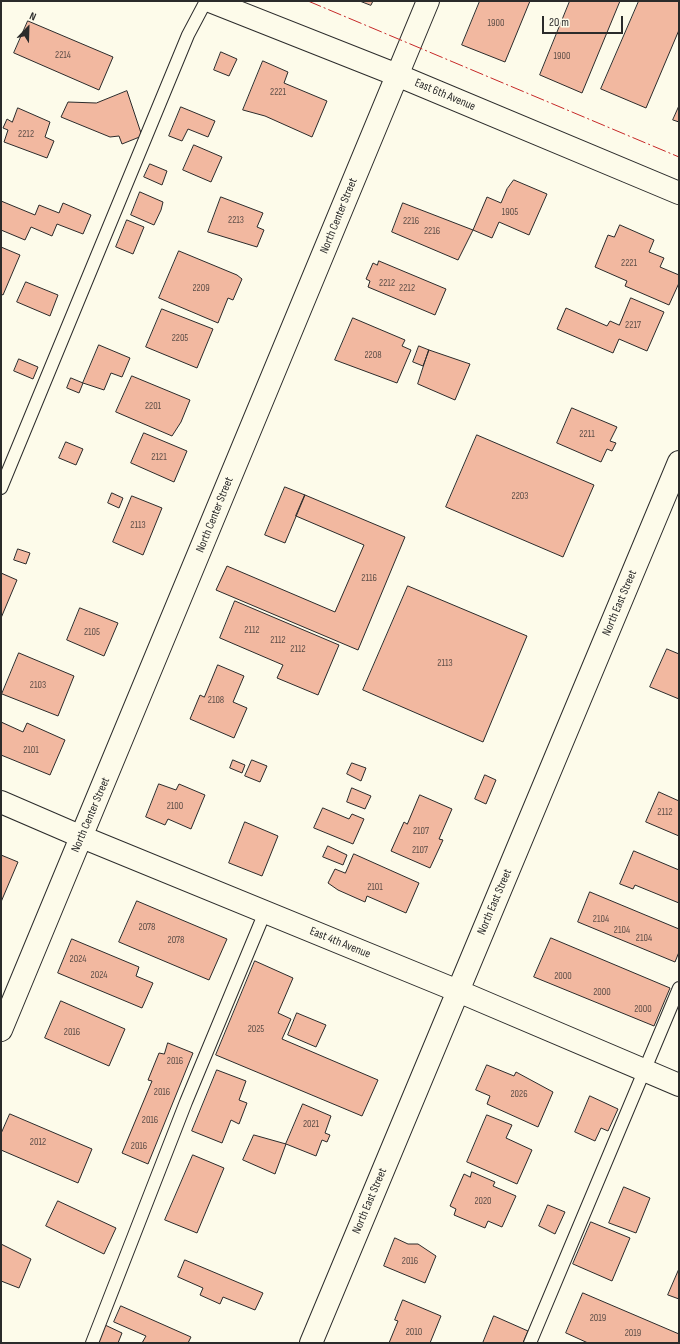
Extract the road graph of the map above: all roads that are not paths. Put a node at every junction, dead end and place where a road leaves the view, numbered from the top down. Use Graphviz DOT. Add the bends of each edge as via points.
graph roads {
  1 [pos="206,1"];
  2 [pos="210,1"];
  3 [pos="428,1"];
  4 [pos="397,75"];
  5 [pos="679,193"];
  6 [pos="679,462"];
  7 [pos="1,488"];
  8 [pos="1,802"];
  9 [pos="82,837"];
  10 [pos="265,912"];
  11 [pos="679,988"];
  12 [pos="458,992"];
  13 [pos="1,1030"];
  14 [pos="644,1071"];
  15 [pos="679,1086"];
  16 [pos="92,1343"];
  17 [pos="311,1343"];
  18 [pos="530,1343"];
  1 -- 7 [label="lane" via="188,35"];
  2 -- 4 [label="street, East 6th Avenue"];
  3 -- 4 [label="street, North Center Street"];
  4 -- 5 [label="street, East 6th Avenue"];
  4 -- 9 [label="street, North Center Street"];
  6 -- 12 [label="street, North East Street"];
  8 -- 9 [label="street, East 4th Avenue"];
  9 -- 10 [label="street, East 4th Avenue"];
  9 -- 13 [label="street, North Center Street"];
  10 -- 12 [label="street, East 4th Avenue"];
  10 -- 16 [label="lane" via="186,1102"];
  11 -- 14 [label="lane"];
  12 -- 14 [label="street, East 4th Avenue"];
  12 -- 17 [label="street, North East Street"];
  14 -- 15 [label="street, East 4th Avenue"];
  14 -- 18 [label="lane"];
}
